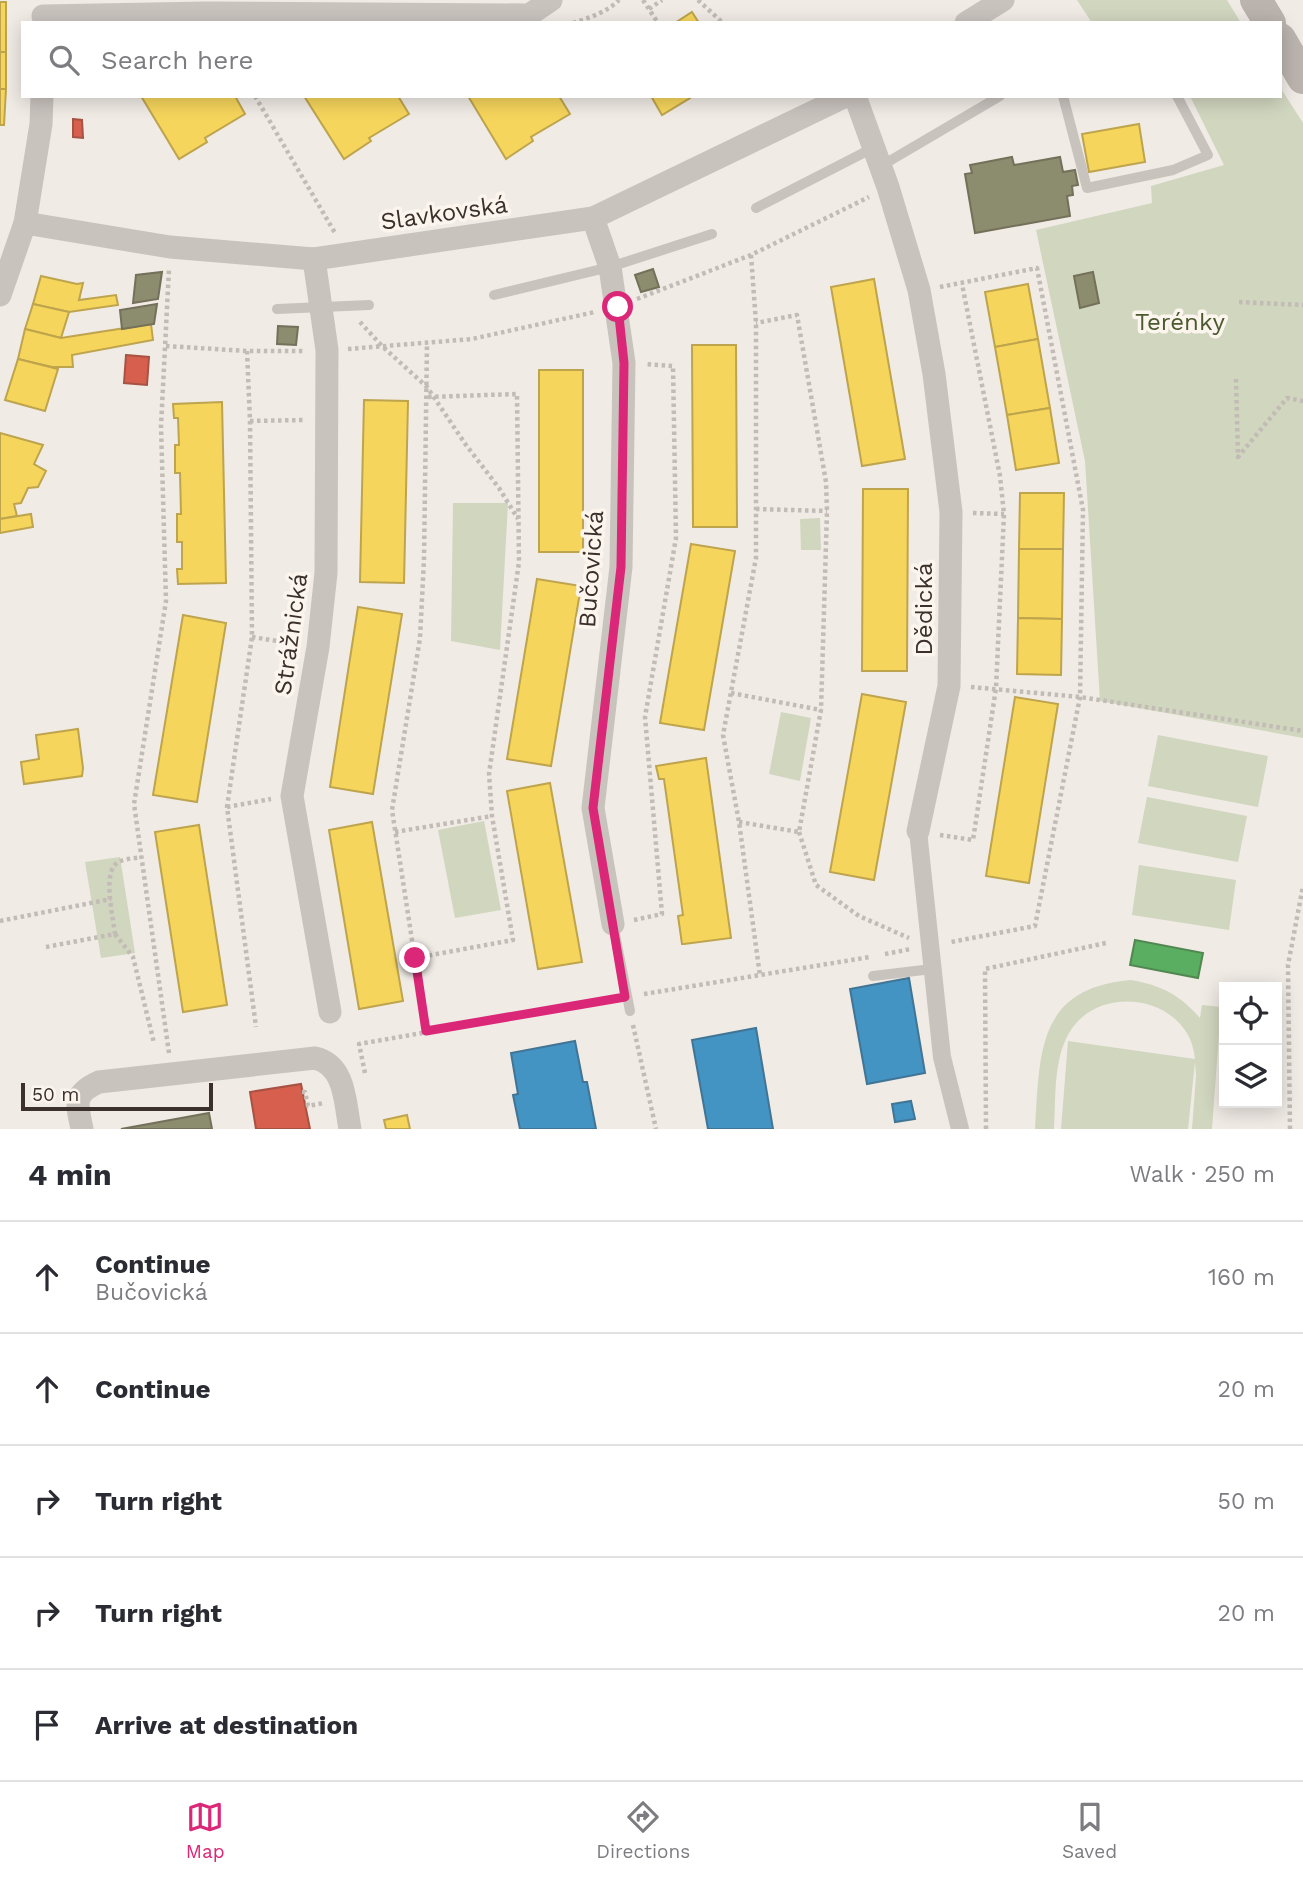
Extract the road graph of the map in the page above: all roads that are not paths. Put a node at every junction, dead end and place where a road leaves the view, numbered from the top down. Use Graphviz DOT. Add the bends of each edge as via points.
graph roads {
  1 [pos="551,0"];
  2 [pos="1003,0"];
  3 [pos="1256,0"];
  4 [pos="43,13"];
  5 [pos="969,21"];
  6 [pos="1269,21"];
  7 [pos="1282,42"];
  8 [pos="1303,78"];
  9 [pos="42,98"];
  10 [pos="842,98"];
  11 [pos="856,98"];
  12 [pos="996,98"];
  13 [pos="1064,98"];
  14 [pos="1178,98"];
  15 [pos="878,157"];
  16 [pos="756,208"];
  17 [pos="593,218"];
  18 [pos="25,222"];
  19 [pos="712,234"];
  20 [pos="314,259"];
  21 [pos="610,267"];
  22 [pos="0,295"];
  23 [pos="494,295"];
  24 [pos="369,305"];
  25 [pos="323,307"];
  26 [pos="277,309"];
  27 [pos="918,831"];
  28 [pos="613,925"];
  29 [pos="932,969"];
  30 [pos="873,975"];
  31 [pos="629,1011"];
  32 [pos="330,1012"];
  33 [pos="82,1129"];
  34 [pos="350,1129"];
  35 [pos="960,1129"];
  1 -- 4 [label="street" via="529,15"];
  2 -- 5 [label="street"];
  3 -- 6 [label="main road"];
  7 -- 8 [label="main road"];
  9 -- 18 [label="street"];
  10 -- 17 [label="street, Slavkovská"];
  11 -- 15 [label="street, Dědická"];
  12 -- 15 [label="lane"];
  13 -- 14 [label="lane" via="1087,188 1173,170 1208,155"];
  15 -- 16 [label="lane"];
  15 -- 27 [label="street, Dědická" via="919,290 951,512 949,686"];
  17 -- 20 [label="street, Slavkovská"];
  17 -- 21 [label="street, Bučovická"];
  18 -- 20 [label="street, Slavkovská" via="170,247"];
  18 -- 22 [label="street"];
  19 -- 21 [label="lane"];
  20 -- 25 [label="street, Strážnická"];
  21 -- 23 [label="lane"];
  21 -- 28 [label="street, Bučovická" via="624,363 621,567 593,808"];
  24 -- 25 [label="lane"];
  25 -- 26 [label="lane"];
  25 -- 32 [label="street, Strážnická" via="327,350 326,573 292,796"];
  27 -- 29 [label="street, Dědická"];
  28 -- 31 [label="lane"];
  29 -- 30 [label="lane"];
  29 -- 35 [label="street, Dědická" via="942,1057"];
  33 -- 34 [label="street" via="78,1101 82,1092 107,1080 308,1059 324,1060 340,1078"];
}
